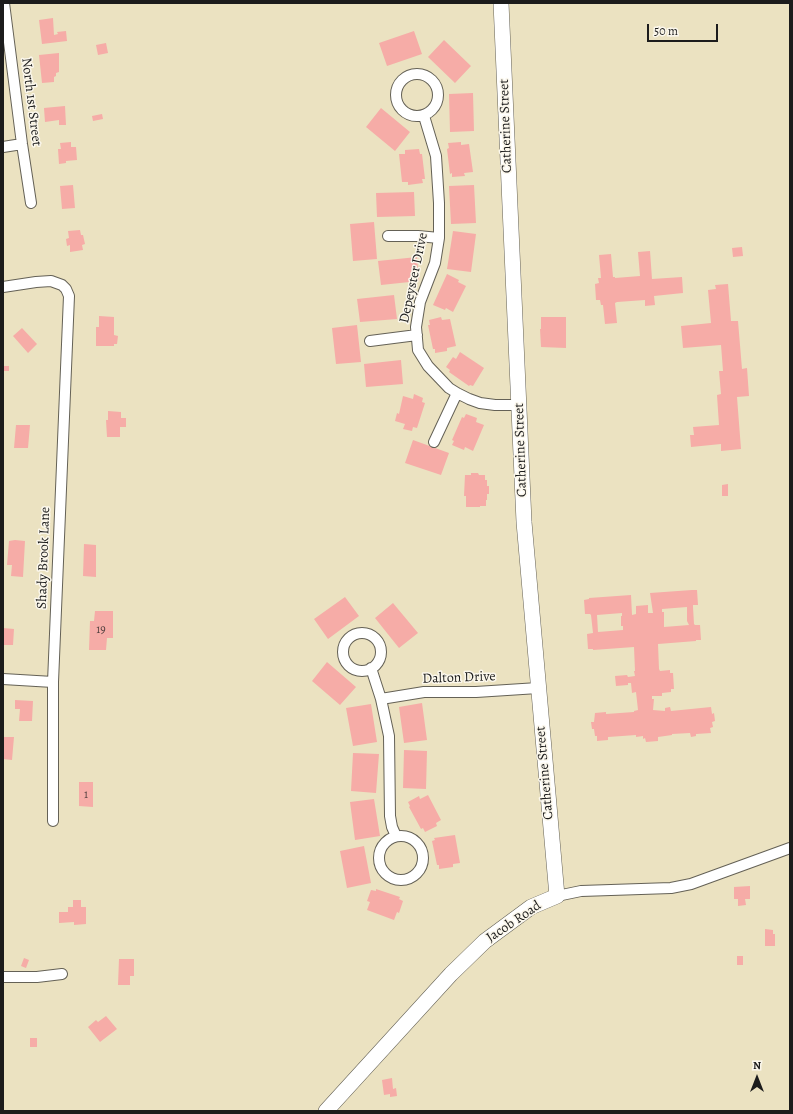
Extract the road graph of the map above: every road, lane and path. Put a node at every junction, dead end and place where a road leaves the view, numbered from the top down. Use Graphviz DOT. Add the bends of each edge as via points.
graph roads {
  1 [pos="4,3"];
  2 [pos="501,3"];
  3 [pos="424,116"];
  4 [pos="22,144"];
  5 [pos="3,147"];
  6 [pos="31,203"];
  7 [pos="388,236"];
  8 [pos="439,238"];
  9 [pos="3,287"];
  10 [pos="417,335"];
  11 [pos="370,341"];
  12 [pos="457,394"];
  13 [pos="519,405"];
  14 [pos="434,442"];
  15 [pos="371,668"];
  16 [pos="3,679"];
  17 [pos="53,682"];
  18 [pos="538,688"];
  19 [pos="381,699"];
  20 [pos="53,821"];
  21 [pos="396,836"];
  22 [pos="790,848"];
  23 [pos="557,896"];
  24 [pos="62,974"];
  25 [pos="3,977"];
  26 [pos="326,1111"];
  1 -- 4 [label="street, North 1st Street"];
  2 -- 13 [label="street, Catherine Street"];
  3 -- 3 [label="street" via="432,112 437,105 438,88 427,76 410,75 398,86 397,102 401,110 408,115"];
  3 -- 8 [label="street, Depeyster Drive" via="436,156"];
  4 -- 5 [label="street"];
  4 -- 6 [label="street, North 1st Street"];
  7 -- 8 [label="street"];
  8 -- 10 [label="street, Depeyster Drive" via="435,263 420,302"];
  9 -- 17 [label="street, Shady Brook Lane" via="51,281 62,285 69,296"];
  10 -- 11 [label="street"];
  10 -- 12 [label="street, Depeyster Drive" via="418,350 428,366"];
  12 -- 13 [label="street, Depeyster Drive" via="480,403"];
  12 -- 14 [label="street"];
  13 -- 18 [label="street, Catherine Street" via="524,522"];
  15 -- 19 [label="street"];
  16 -- 17 [label="street"];
  17 -- 20 [label="street, Shady Brook Lane"];
  18 -- 19 [label="street, Dalton Drive" via="424,692"];
  18 -- 23 [label="street, Catherine Street"];
  19 -- 21 [label="street" via="388,736 390,816"];
  21 -- 21 [label="street" via="382,846 379,862 388,876 405,879 419,870 422,853 413,839"];
  22 -- 23 [label="street, Jacob Road" via="691,884 671,888 582,891"];
  23 -- 26 [label="street, Jacob Road" via="531,907 485,941 451,974"];
  24 -- 25 [label="street"];
}
